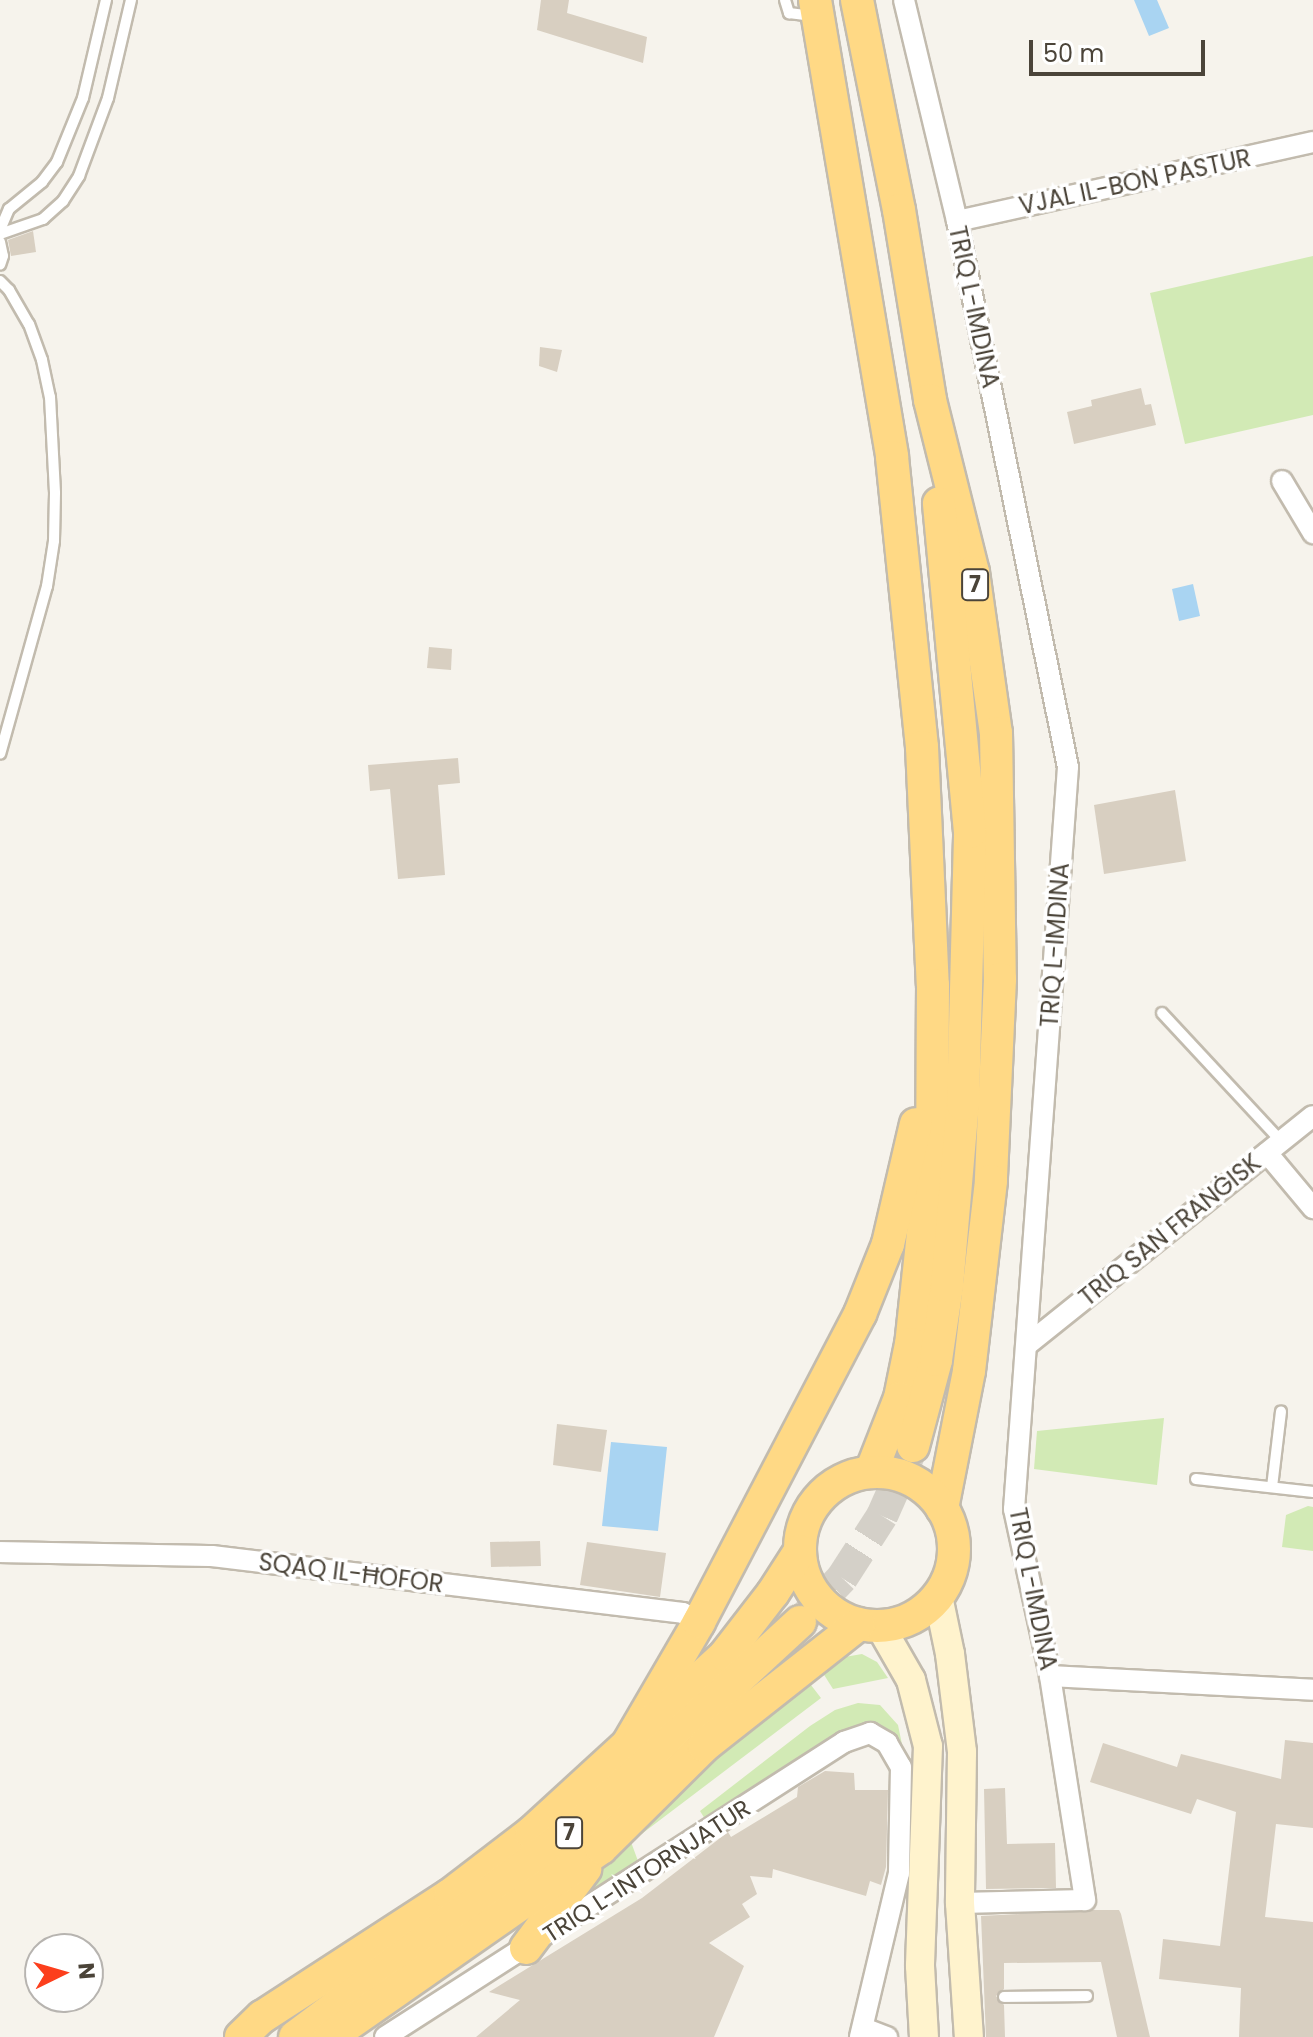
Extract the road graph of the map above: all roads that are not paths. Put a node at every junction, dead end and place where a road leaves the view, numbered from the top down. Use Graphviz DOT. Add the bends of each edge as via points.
graph roads {
  1 [pos="106,0"];
  2 [pos="131,0"];
  3 [pos="785,0"];
  4 [pos="857,0"];
  5 [pos="904,0"];
  6 [pos="817,9"];
  7 [pos="1313,142"];
  8 [pos="957,221"];
  9 [pos="0,232"];
  10 [pos="0,242"];
  11 [pos="0,265"];
  12 [pos="0,281"];
  13 [pos="930,400"];
  14 [pos="1282,481"];
  15 [pos="1313,533"];
  16 [pos="0,754"];
  17 [pos="933,996"];
  18 [pos="1162,1013"];
  19 [pos="1313,1116"];
  20 [pos="1274,1147"];
  21 [pos="1313,1208"];
  22 [pos="1027,1345"];
  23 [pos="1281,1412"];
  24 [pos="913,1446"];
  25 [pos="871,1472"];
  26 [pos="1196,1479"];
  27 [pos="1272,1487"];
  28 [pos="1313,1492"];
  29 [pos="946,1514"];
  30 [pos="800,1551"];
  31 [pos="0,1552"];
  32 [pos="938,1596"];
  33 [pos="699,1622"];
  34 [pos="800,1622"];
  35 [pos="869,1625"];
  36 [pos="1050,1676"];
  37 [pos="1313,1690"];
  38 [pos="629,1742"];
  39 [pos="601,1848"];
  40 [pos="960,1903"];
  41 [pos="526,1948"];
  42 [pos="1087,1996"];
  43 [pos="1004,1997"];
  44 [pos="862,2032"];
  45 [pos="241,2037"];
  46 [pos="295,2037"];
  47 [pos="330,2037"];
  48 [pos="385,2037"];
  49 [pos="887,2037"];
  50 [pos="924,2037"];
  51 [pos="969,2037"];
  1 -- 9 [label="lane" via="83,98 57,162 9,209"];
  2 -- 9 [label="lane" via="108,98 79,176 43,219"];
  3 -- 6 [label="lane" via="789,13"];
  4 -- 13 [label="highway, 7"];
  5 -- 8 [label="street, TRIQ L-IMDINA"];
  6 -- 17 [label="highway" via="892,457 922,747"];
  7 -- 8 [label="street, VJAL IL-BON PASTUR"];
  8 -- 22 [label="street, TRIQ L-IMDINA" via="1068,767"];
  10 -- 11 [label="lane"];
  12 -- 16 [label="lane" via="29,324 42,360 50,397 55,493 47,586"];
  13 -- 24 [label="highway, 7" via="970,832 963,1104 954,1223 936,1360"];
  13 -- 29 [label="highway, 7" via="973,572 996,733 1000,979 991,1181"];
  14 -- 15 [label="street"];
  17 -- 25 [label="highway" via="932,1149 911,1344 900,1398"];
  17 -- 33 [label="highway" via="913,1146 884,1256 846,1341"];
  18 -- 20 [label="lane"];
  19 -- 20 [label="street, TRIQ SAN FRANĠISK"];
  20 -- 21 [label="street"];
  20 -- 22 [label="street, TRIQ SAN FRANĠISK"];
  22 -- 36 [label="street, TRIQ L-IMDINA" via="1014,1509"];
  23 -- 27 [label="lane"];
  25 -- 29 [label="highway" via="898,1474 923,1487"];
  25 -- 30 [label="highway" via="843,1480 819,1497 802,1531"];
  26 -- 27 [label="lane"];
  27 -- 28 [label="lane"];
  29 -- 32 [label="highway" via="953,1560"];
  30 -- 35 [label="highway" via="803,1571 817,1597 840,1617"];
  30 -- 38 [label="highway" via="725,1655"];
  31 -- 33 [label="street, SQAQ IL-ĦOFOR" via="212,1556 683,1613"];
  32 -- 35 [label="highway" via="902,1622"];
  32 -- 40 [label="main road" via="960,1727"];
  33 -- 38 [label="highway"];
  34 -- 46 [label="highway, 7" via="581,1824"];
  35 -- 39 [label="highway" via="704,1746"];
  35 -- 50 [label="main road" via="911,1680 928,1746 920,1966"];
  36 -- 37 [label="street"];
  36 -- 40 [label="street, TRIQ L-IMDINA" via="1085,1900"];
  38 -- 45 [label="highway, 7" via="531,1833 450,1895 262,2017"];
  39 -- 41 [label="highway"];
  39 -- 47 [label="highway"];
  40 -- 51 [label="main road" via="974,1997"];
  41 -- 44 [label="street, TRIQ L-INTORNJATUR" via="844,1742 870,1733 887,1743 901,1767 899,1873"];
  41 -- 48 [label="street, TRIQ L-INTORNJATUR"];
  42 -- 43 [label="lane"];
  44 -- 49 [label="street"];
}
